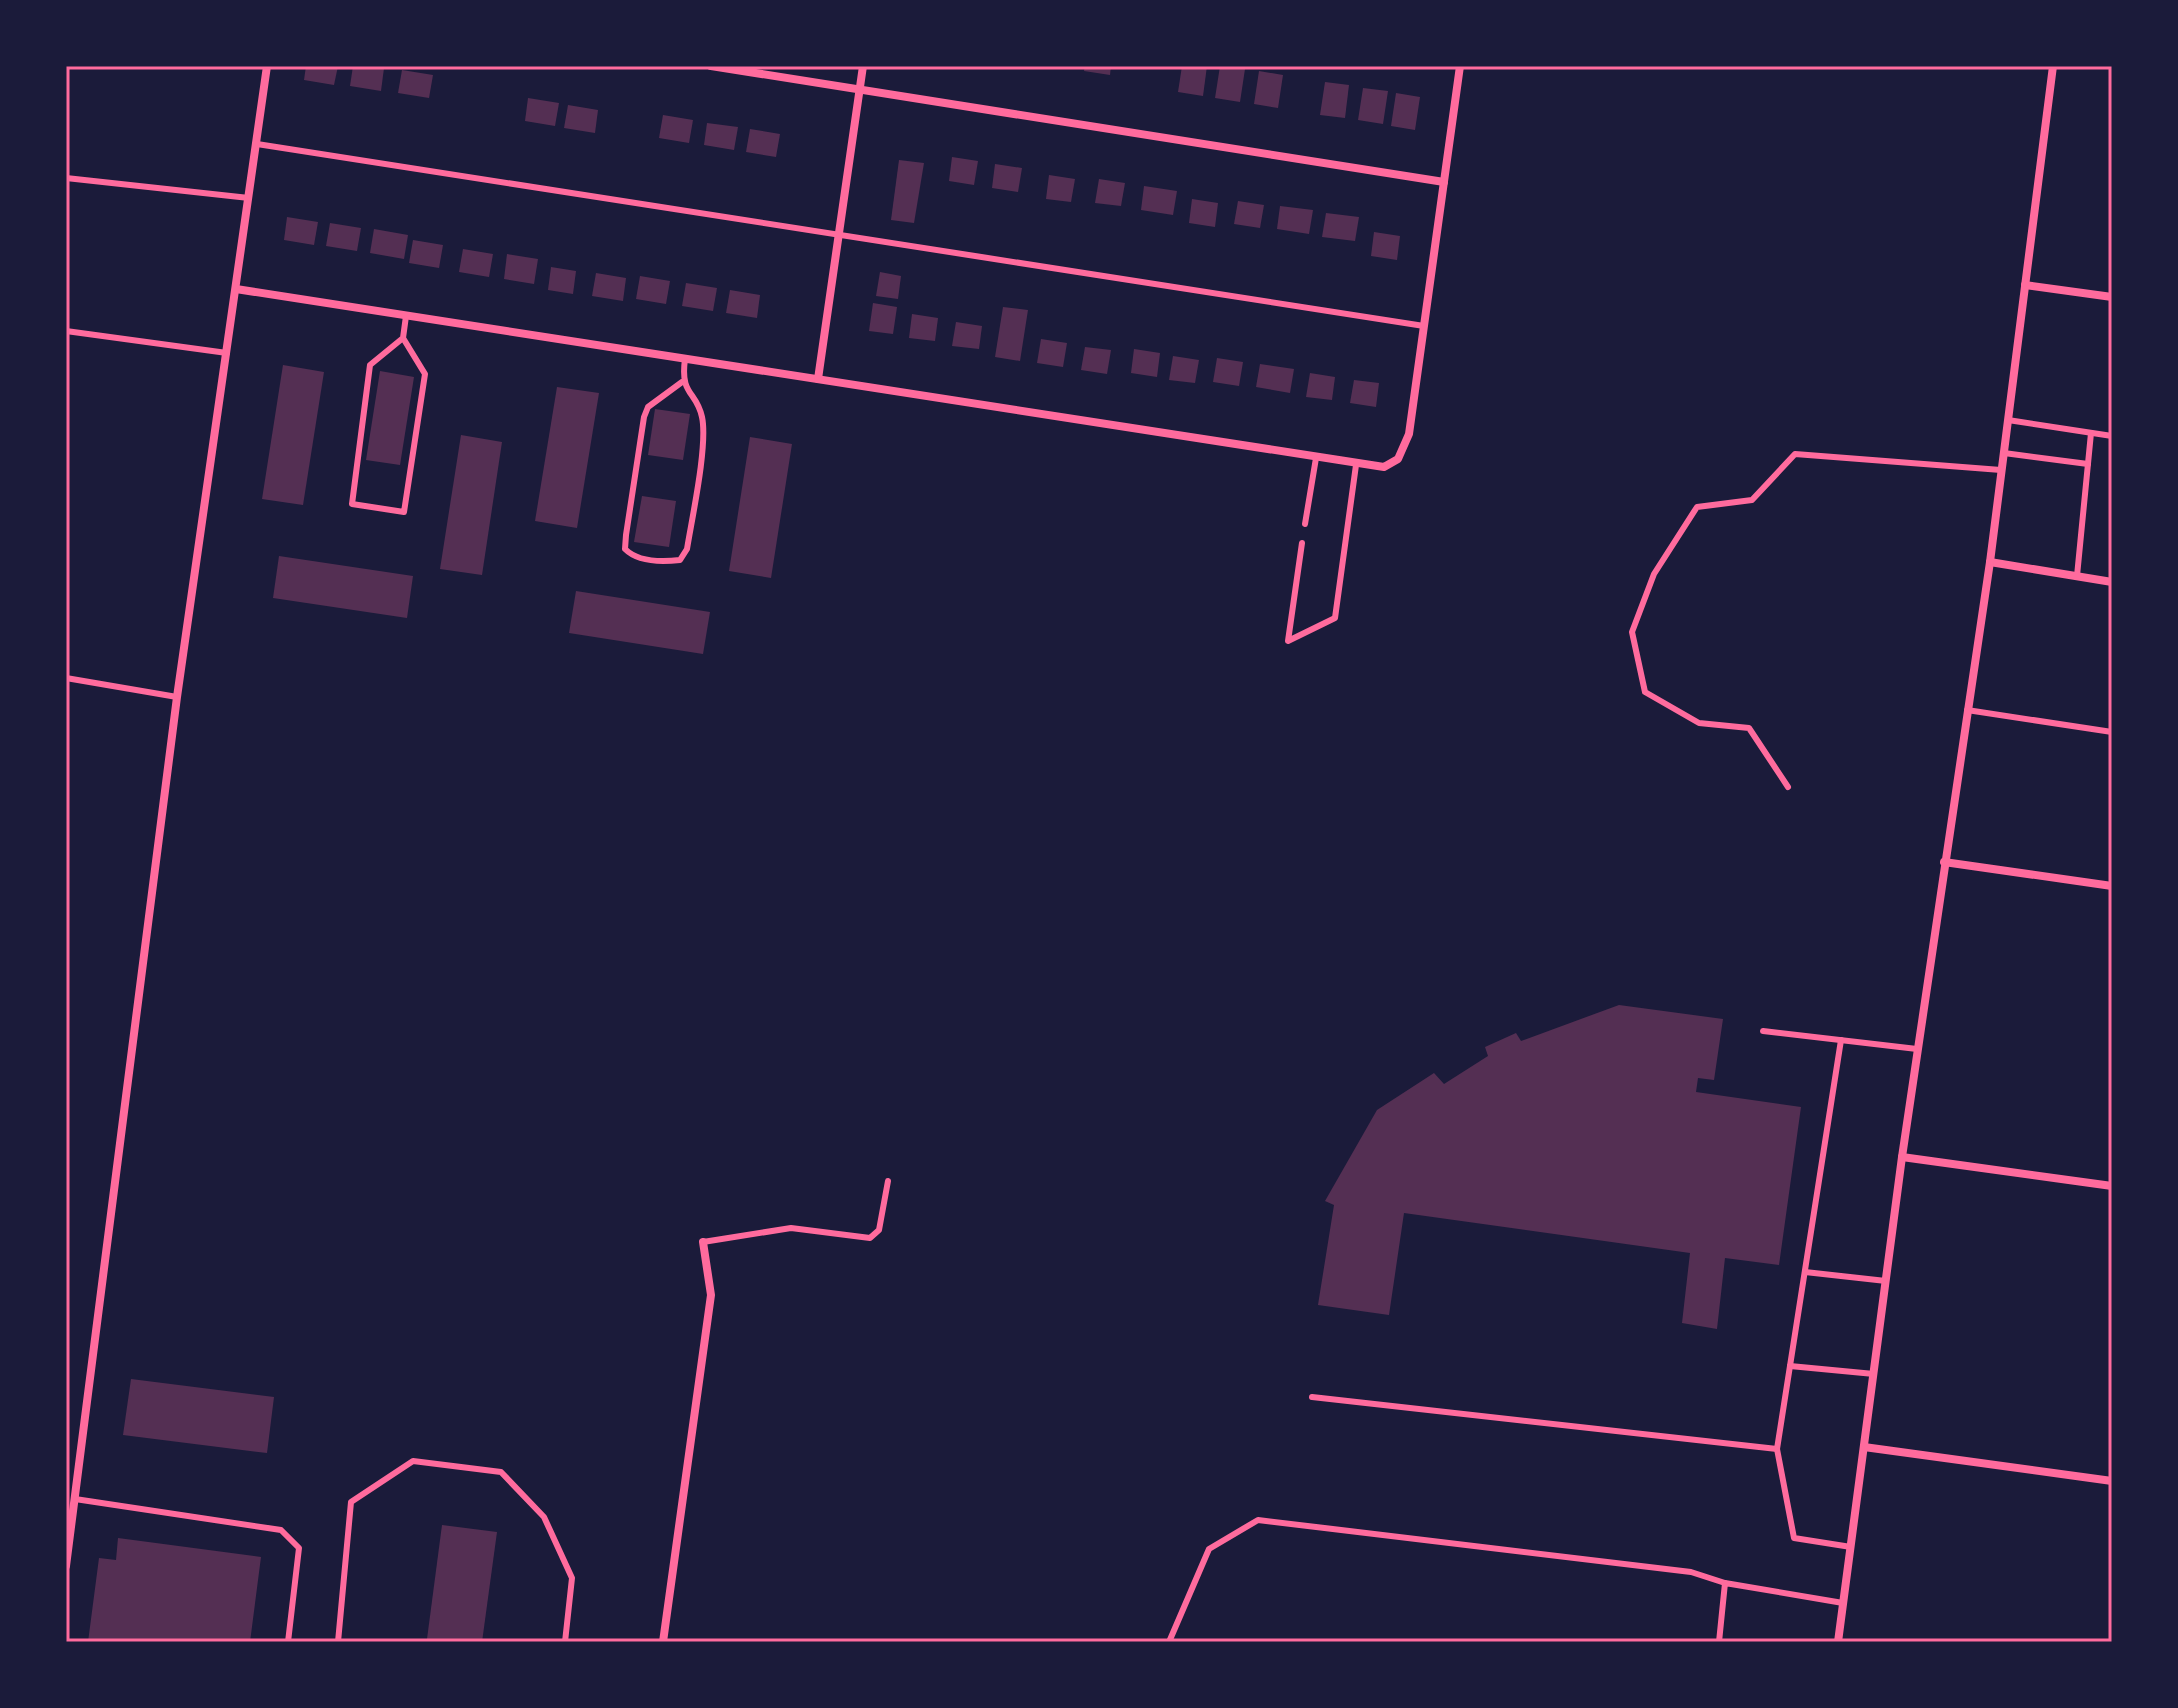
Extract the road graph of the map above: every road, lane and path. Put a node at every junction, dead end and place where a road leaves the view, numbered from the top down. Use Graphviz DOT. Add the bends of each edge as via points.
graph roads {
  1 [pos="267,66"];
  2 [pos="711,66"];
  3 [pos="863,66"];
  4 [pos="1460,66"];
  5 [pos="2053,66"];
  6 [pos="860,89"];
  7 [pos="257,144"];
  8 [pos="66,178"];
  9 [pos="1444,182"];
  10 [pos="249,198"];
  11 [pos="839,236"];
  12 [pos="2025,285"];
  13 [pos="236,289"];
  14 [pos="2112,297"];
  15 [pos="406,316"];
  16 [pos="1424,326"];
  17 [pos="66,331"];
  18 [pos="403,338"];
  19 [pos="227,353"];
  20 [pos="685,359"];
  21 [pos="818,379"];
  22 [pos="682,382"];
  23 [pos="2008,420"];
  24 [pos="2091,433"];
  25 [pos="2112,436"];
  26 [pos="2004,453"];
  27 [pos="1316,458"];
  28 [pos="2088,464"];
  29 [pos="1356,465"];
  30 [pos="2001,470"];
  31 [pos="1305,524"];
  32 [pos="1302,543"];
  33 [pos="1990,562"];
  34 [pos="2077,576"];
  35 [pos="2112,582"];
  36 [pos="66,678"];
  37 [pos="177,697"];
  38 [pos="1967,710"];
  39 [pos="2112,732"];
  40 [pos="1788,787"];
  41 [pos="1944,862"];
  42 [pos="2112,886"];
  43 [pos="1763,1031"];
  44 [pos="1841,1040"];
  45 [pos="1917,1049"];
  46 [pos="1902,1157"];
  47 [pos="888,1181"];
  48 [pos="2112,1186"];
  49 [pos="703,1242"];
  50 [pos="1805,1272"];
  51 [pos="1886,1281"];
  52 [pos="1790,1366"];
  53 [pos="1874,1374"];
  54 [pos="1312,1397"];
  55 [pos="1864,1447"];
  56 [pos="1777,1449"];
  57 [pos="2112,1481"];
  58 [pos="75,1499"];
  59 [pos="1851,1547"];
  60 [pos="66,1566"];
  61 [pos="1725,1583"];
  62 [pos="1843,1603"];
  63 [pos="288,1642"];
  64 [pos="338,1642"];
  65 [pos="565,1642"];
  66 [pos="663,1642"];
  67 [pos="1169,1642"];
  68 [pos="1719,1642"];
  69 [pos="1838,1642"];
  1 -- 7 [label="street"];
  2 -- 6 [label="street"];
  3 -- 6 [label="street"];
  4 -- 9 [label="street"];
  5 -- 12 [label="street"];
  6 -- 9 [label="street"];
  6 -- 11 [label="street"];
  7 -- 10 [label="street"];
  7 -- 11 [label="lane"];
  8 -- 10 [label="lane"];
  9 -- 16 [label="street"];
  10 -- 13 [label="street"];
  11 -- 16 [label="lane"];
  11 -- 21 [label="street"];
  12 -- 14 [label="street"];
  12 -- 23 [label="street"];
  13 -- 15 [label="street"];
  13 -- 19 [label="street"];
  15 -- 18 [label="lane"];
  15 -- 20 [label="street"];
  16 -- 29 [label="street" via="1407,443 1393,464"];
  17 -- 19 [label="lane"];
  18 -- 18 [label="lane" via="425,374 404,512 352,504 370,365"];
  19 -- 37 [label="street"];
  20 -- 21 [label="street"];
  20 -- 22 [label="lane"];
  21 -- 27 [label="street"];
  22 -- 22 [label="lane" via="702,416 687,549 680,560 665,562 625,549 648,407"];
  23 -- 24 [label="lane"];
  23 -- 26 [label="street"];
  24 -- 25 [label="lane"];
  24 -- 28 [label="lane"];
  26 -- 28 [label="lane"];
  26 -- 30 [label="street"];
  27 -- 29 [label="street"];
  27 -- 31 [label="lane"];
  28 -- 34 [label="lane"];
  29 -- 32 [label="lane" via="1335,618 1288,641"];
  30 -- 33 [label="street"];
  30 -- 40 [label="lane" via="1795,454 1752,500 1697,507 1654,574 1632,632 1645,692 1699,723 1749,728"];
  33 -- 34 [label="street"];
  33 -- 38 [label="street"];
  34 -- 35 [label="street"];
  36 -- 37 [label="lane"];
  37 -- 58 [label="street"];
  38 -- 39 [label="lane"];
  38 -- 41 [label="street"];
  41 -- 42 [label="street"];
  41 -- 45 [label="street"];
  43 -- 44 [label="lane"];
  44 -- 45 [label="lane"];
  44 -- 50 [label="lane"];
  45 -- 46 [label="street"];
  46 -- 48 [label="street"];
  46 -- 51 [label="street"];
  47 -- 49 [label="lane" via="879,1230 870,1238 791,1228"];
  49 -- 66 [label="street" via="711,1295"];
  50 -- 51 [label="lane"];
  50 -- 52 [label="lane"];
  51 -- 53 [label="street"];
  52 -- 53 [label="lane"];
  52 -- 56 [label="lane"];
  53 -- 55 [label="street"];
  54 -- 56 [label="lane"];
  55 -- 57 [label="street"];
  55 -- 59 [label="street"];
  56 -- 59 [label="lane" via="1794,1538"];
  58 -- 60 [label="street"];
  58 -- 63 [label="lane" via="281,1530 299,1548"];
  59 -- 62 [label="street"];
  61 -- 62 [label="lane"];
  61 -- 67 [label="lane" via="1691,1572 1258,1520 1209,1549"];
  61 -- 68 [label="lane"];
  62 -- 69 [label="street"];
  64 -- 65 [label="lane" via="351,1502 413,1461 501,1472 544,1517 572,1578"];
}
